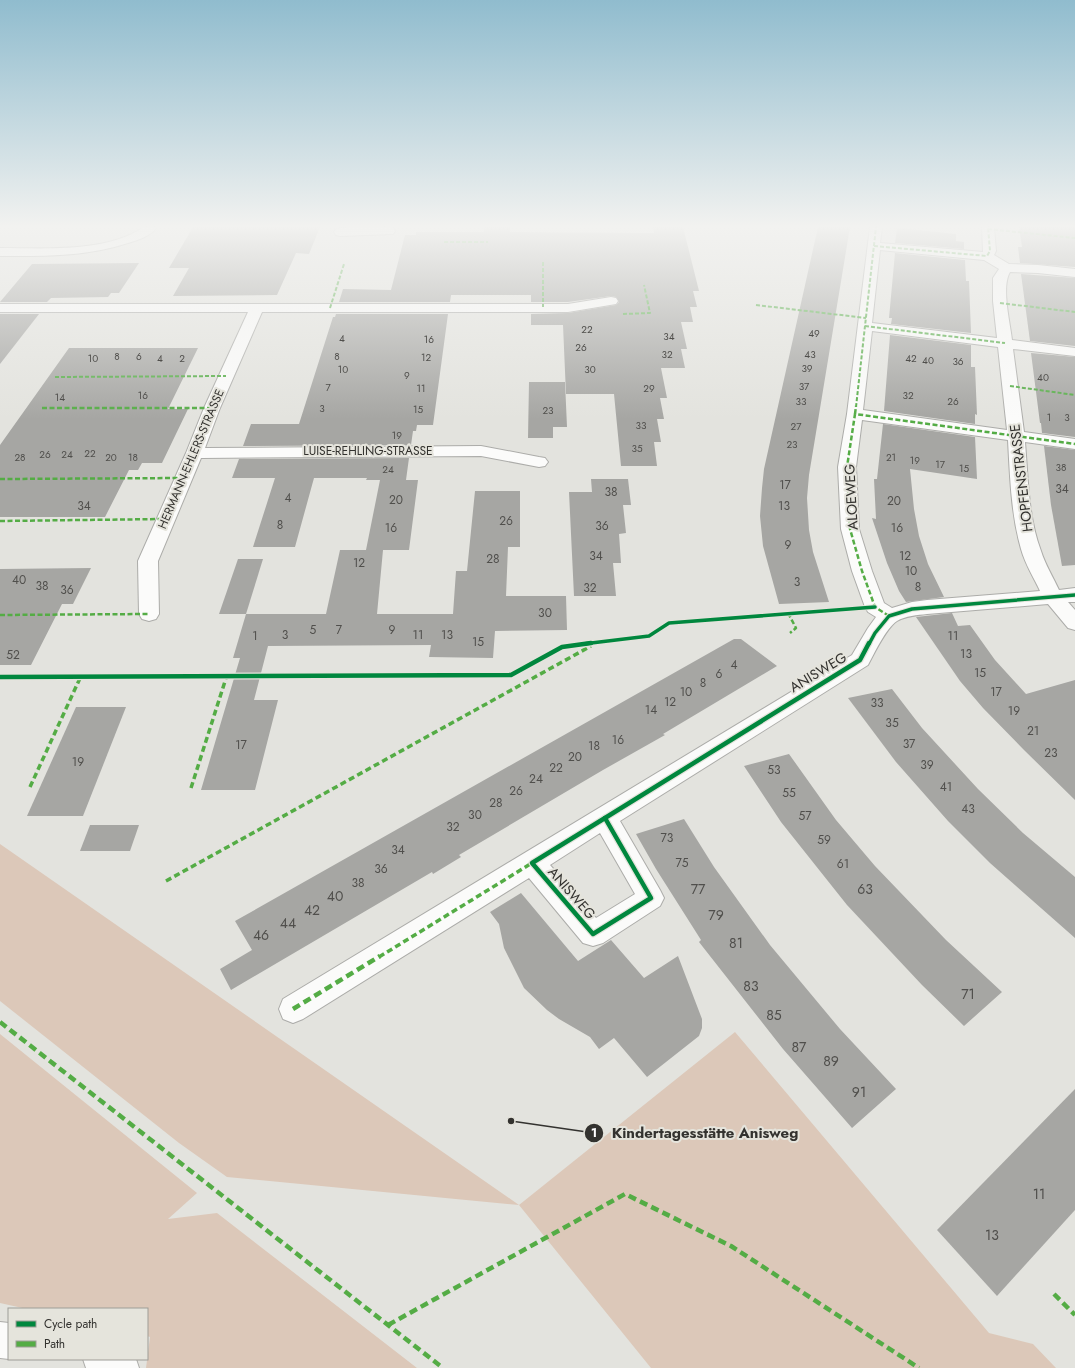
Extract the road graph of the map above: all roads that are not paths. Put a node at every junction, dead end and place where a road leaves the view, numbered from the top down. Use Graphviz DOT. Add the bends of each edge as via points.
graph roads {
  1 [pos="869,291"];
  2 [pos="1000,291"];
  3 [pos="611,301"];
  4 [pos="0,308"];
  5 [pos="257,308"];
  6 [pos="865,326"];
  7 [pos="1005,343"];
  8 [pos="1075,352"];
  9 [pos="855,414"];
  10 [pos="1016,436"];
  11 [pos="1075,444"];
  12 [pos="195,452"];
  13 [pos="539,462"];
  14 [pos="1075,595"];
  15 [pos="1052,596"];
  16 [pos="149,614"];
  17 [pos="889,616"];
  18 [pos="1075,623"];
  19 [pos="604,817"];
  20 [pos="532,863"];
  21 [pos="293,1009"];
  22 [pos="103,1360"];
  23 [pos="121,1368"];
  1 -- 6 [label="street, ALOEWEG"];
  2 -- 7 [label="street, HOPFENSTRASSE"];
  3 -- 5 [label="street" via="568,308"];
  4 -- 5 [label="street"];
  5 -- 12 [label="street, HERMANN-EHLERS-STRASSE"];
  6 -- 7 [label="street"];
  6 -- 9 [label="street, ALOEWEG"];
  7 -- 8 [label="street"];
  7 -- 10 [label="street, HOPFENSTRASSE"];
  9 -- 10 [label="street"];
  9 -- 17 [label="street, ALOEWEG" via="847,467 850,529 875,607"];
  10 -- 11 [label="street"];
  10 -- 15 [label="street, HOPFENSTRASSE" via="1024,522 1031,551"];
  12 -- 13 [label="street, LUISE-REHLING-STRASSE" via="481,451"];
  12 -- 16 [label="street, HERMANN-EHLERS-STRASSE" via="148,561"];
  14 -- 15 [label="street"];
  15 -- 17 [label="street" via="927,607"];
  15 -- 18 [label="street, HOPFENSTRASSE"];
  17 -- 19 [label="street, ANISWEG" via="860,660"];
  19 -- 20 [label="street, ANISWEG"];
  19 -- 20 [label="street, ANISWEG" via="651,898 593,934"];
  20 -- 21 [label="street, ANISWEG"];
  22 -- 23 [label="street"];
}
